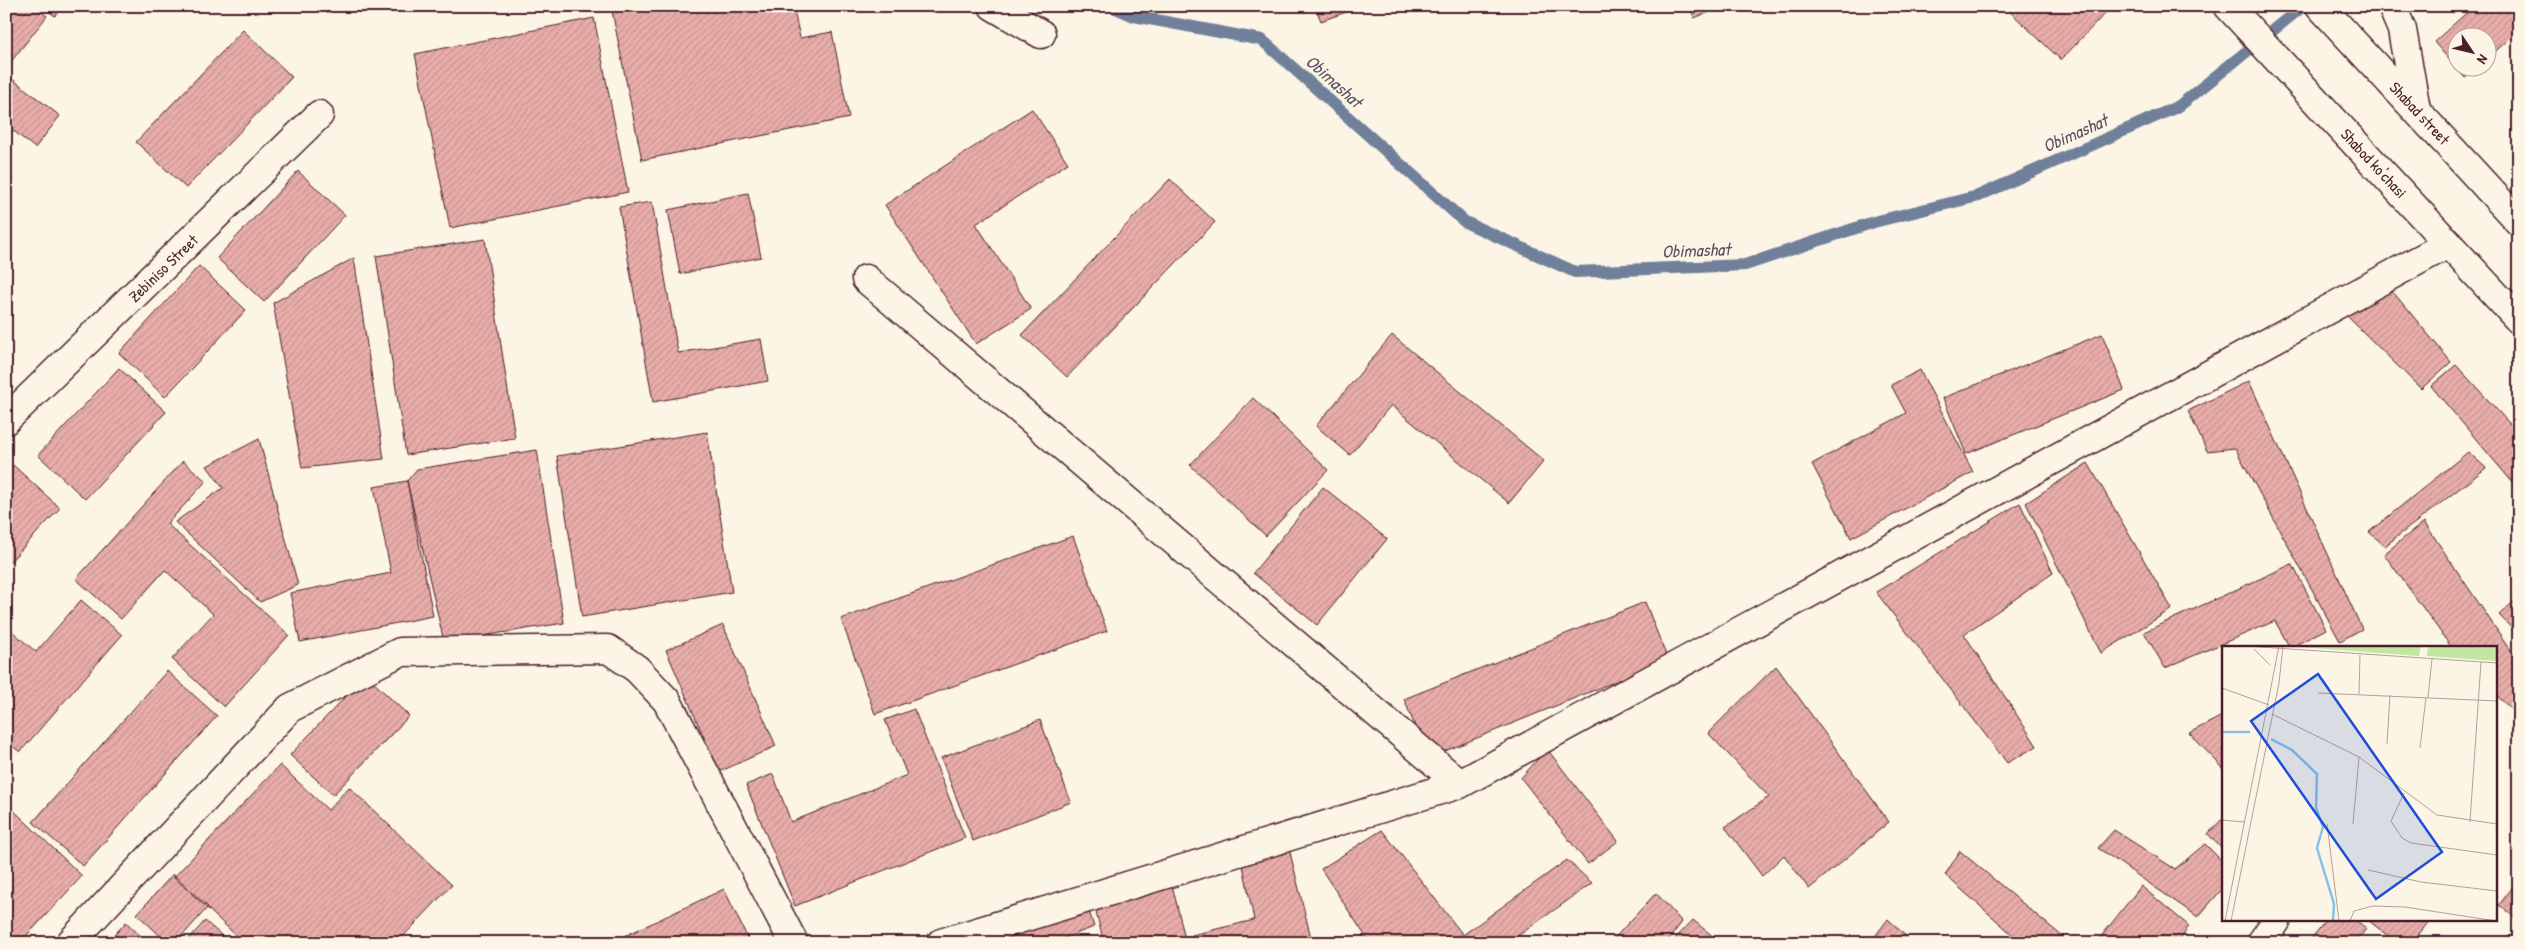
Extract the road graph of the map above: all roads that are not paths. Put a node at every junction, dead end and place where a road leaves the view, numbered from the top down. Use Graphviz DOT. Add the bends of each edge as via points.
graph roads {
  1 [pos="993,6"];
  2 [pos="2228,6"];
  3 [pos="2320,6"];
  4 [pos="2392,6"];
  5 [pos="1042,34"];
  6 [pos="2416,109"];
  7 [pos="319,115"];
  8 [pos="2519,222"];
  9 [pos="2448,244"];
  10 [pos="866,279"];
  11 [pos="2519,320"];
  12 [pos="6,420"];
  13 [pos="1460,784"];
  14 [pos="2276,922"];
  15 [pos="70,943"];
  16 [pos="794,943"];
  17 [pos="941,943"];
  18 [pos="2261,943"];
  1 -- 5 [label="street"];
  2 -- 9 [label="street, Shabod ko'chasi"];
  3 -- 6 [label="street, Shabad street"];
  4 -- 6 [label="street" via="2402,30"];
  6 -- 8 [label="street, Shabad street"];
  7 -- 12 [label="street, Zebiniso Street"];
  9 -- 11 [label="street, Shabod ko'chasi"];
  9 -- 13 [label="street"];
  10 -- 13 [label="street"];
  13 -- 17 [label="street"];
  14 -- 18 [label="street"];
  15 -- 16 [label="street" via="290,708 400,652 608,649 637,669 667,701"];
}
